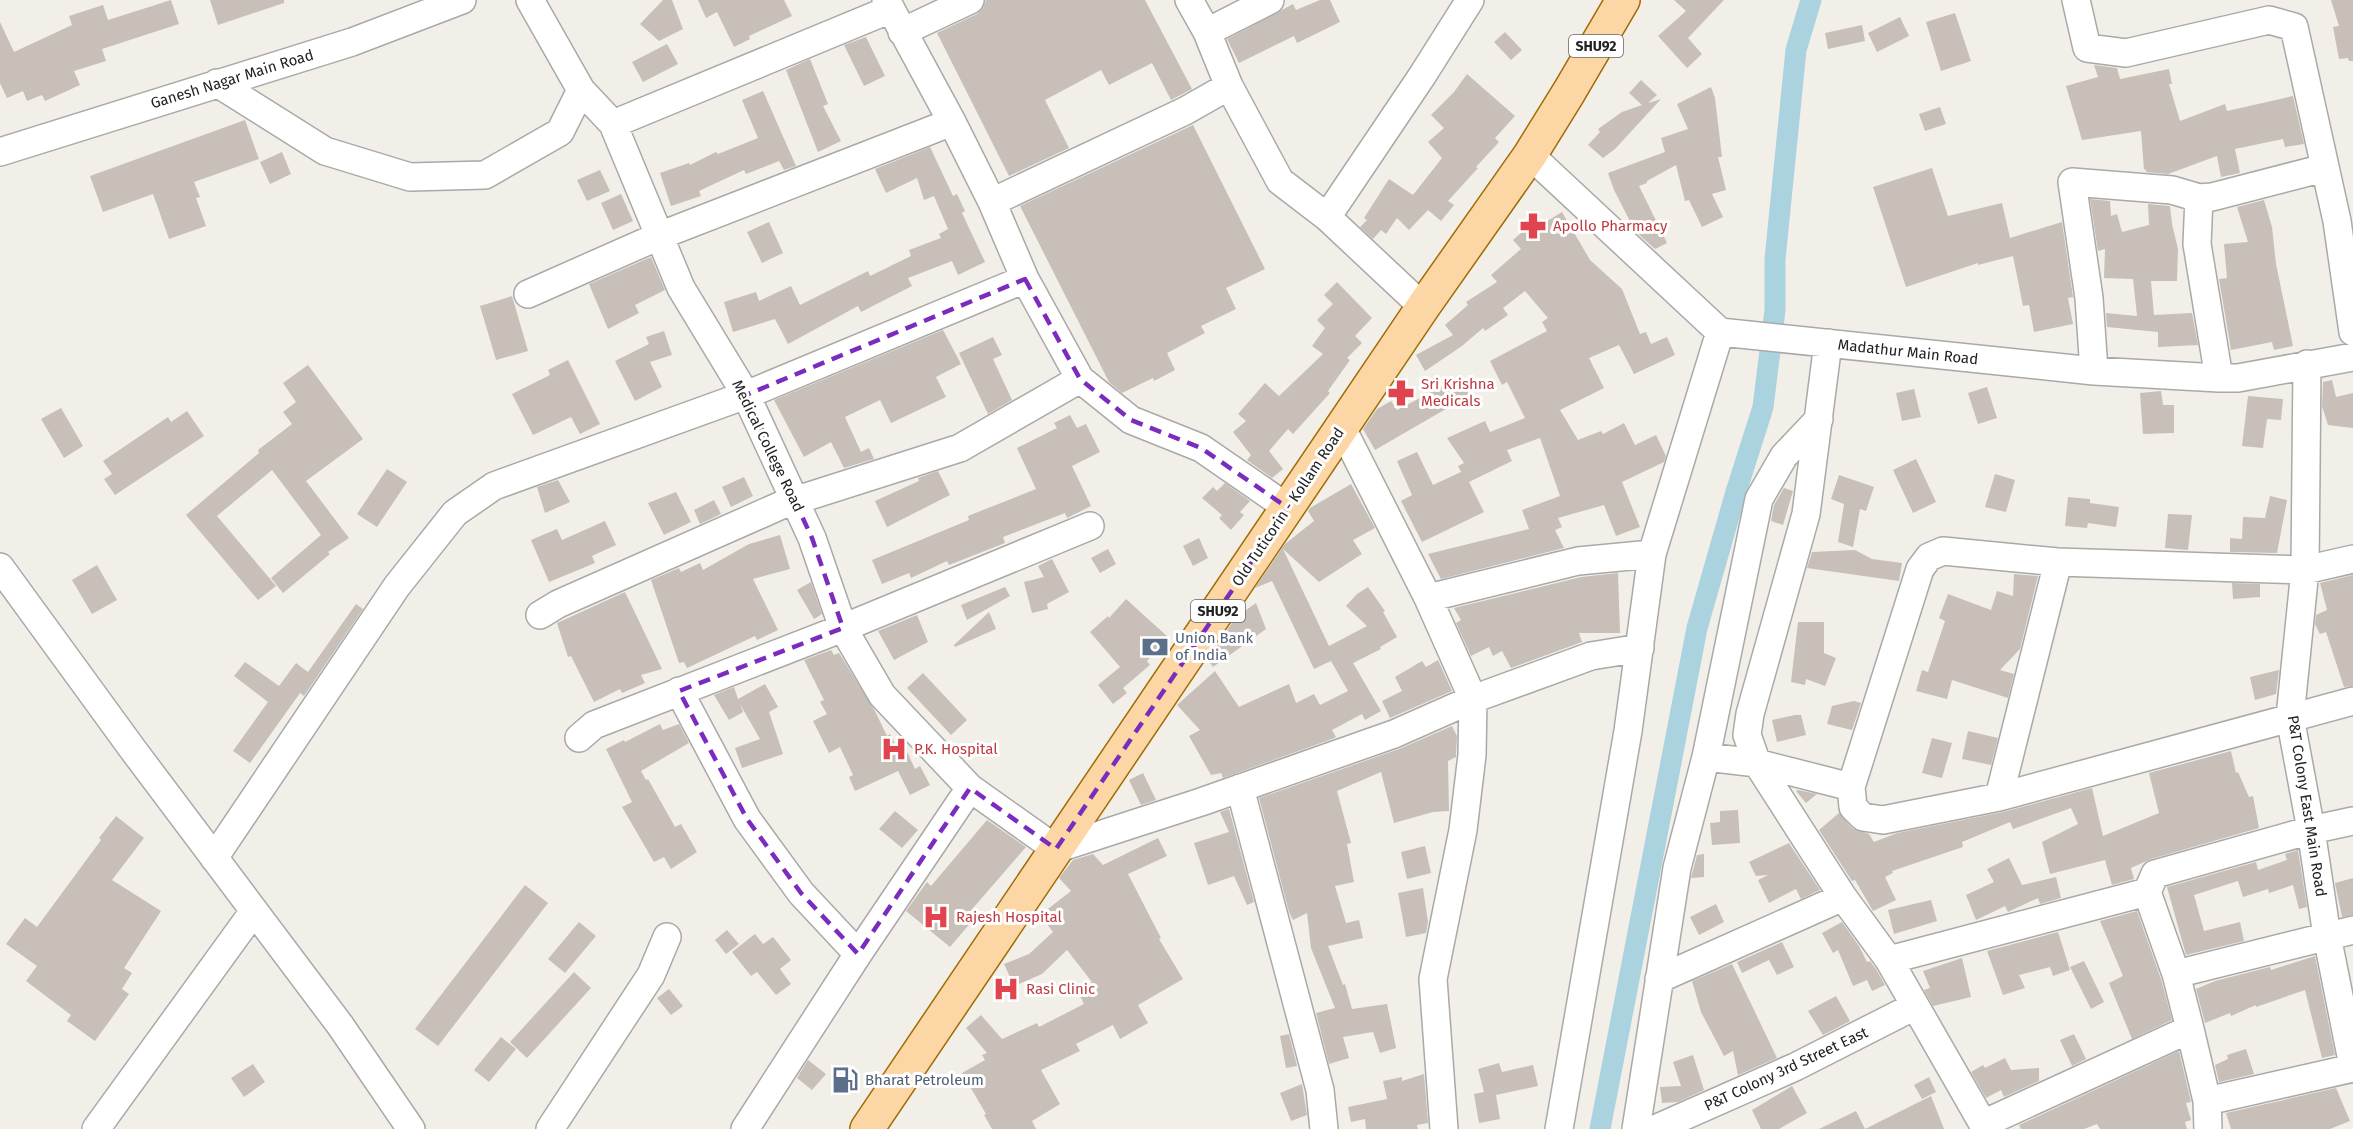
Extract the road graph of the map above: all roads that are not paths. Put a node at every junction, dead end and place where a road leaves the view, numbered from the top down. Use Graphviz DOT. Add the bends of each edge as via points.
graph roads {
  1 [pos="462,0"];
  2 [pos="530,0"];
  3 [pos="970,0"];
  4 [pos="1189,0"];
  5 [pos="1270,0"];
  6 [pos="1470,0"];
  7 [pos="1623,0"];
  8 [pos="2076,0"];
  9 [pos="893,14"];
  10 [pos="1207,32"];
  11 [pos="217,83"];
  12 [pos="1229,86"];
  13 [pos="581,90"];
  14 [pos="952,122"];
  15 [pos="613,124"];
  16 [pos="3,143"];
  17 [pos="1530,154"];
  18 [pos="2324,168"];
  19 [pos="2199,198"];
  20 [pos="992,202"];
  21 [pos="1327,217"];
  22 [pos="659,236"];
  23 [pos="1025,279"];
  24 [pos="528,294"];
  25 [pos="1423,307"];
  26 [pos="2353,333"];
  27 [pos="1732,334"];
  28 [pos="1824,343"];
  29 [pos="2353,357"];
  30 [pos="2307,364"];
  31 [pos="2094,371"];
  32 [pos="2218,378"];
  33 [pos="1080,380"];
  34 [pos="746,395"];
  35 [pos="1819,419"];
  36 [pos="1342,428"];
  37 [pos="795,500"];
  38 [pos="1288,508"];
  39 [pos="1090,526"];
  40 [pos="1652,554"];
  41 [pos="2353,559"];
  42 [pos="2058,562"];
  43 [pos="0,567"];
  44 [pos="2305,570"];
  45 [pos="1428,598"];
  46 [pos="540,615"];
  47 [pos="843,628"];
  48 [pos="1640,648"];
  49 [pos="679,691"];
  50 [pos="1473,699"];
  51 [pos="2353,701"];
  52 [pos="2290,717"];
  53 [pos="579,738"];
  54 [pos="1706,757"];
  55 [pos="1757,763"];
  56 [pos="1240,788"];
  57 [pos="1851,788"];
  58 [pos="970,789"];
  59 [pos="1999,797"];
  60 [pos="2353,821"];
  61 [pos="2311,830"];
  62 [pos="1056,849"];
  63 [pos="214,858"];
  64 [pos="2148,892"];
  65 [pos="1843,897"];
  66 [pos="254,910"];
  67 [pos="2353,930"];
  68 [pos="2327,936"];
  69 [pos="667,937"];
  70 [pos="858,954"];
  71 [pos="1889,960"];
  72 [pos="2176,974"];
  73 [pos="1659,979"];
  74 [pos="1915,1006"];
  75 [pos="2190,1029"];
  76 [pos="2353,1067"];
  77 [pos="2207,1101"];
  78 [pos="1978,1126"];
  79 [pos="868,1128"];
  80 [pos="96,1129"];
  81 [pos="411,1129"];
  82 [pos="550,1129"];
  83 [pos="745,1129"];
  84 [pos="1324,1129"];
  85 [pos="1444,1129"];
  86 [pos="1559,1129"];
  87 [pos="1636,1129"];
  88 [pos="1655,1129"];
  89 [pos="2208,1129"];
  1 -- 11 [label="street, Ganesh Nagar Main Road" via="352,42"];
  2 -- 13 [label="street, Medical College Road"];
  3 -- 9 [label="street"];
  4 -- 10 [label="street"];
  5 -- 10 [label="street"];
  6 -- 21 [label="street"];
  7 -- 17 [label="main road, Old Tuticorin - Kollam Road / SHU92"];
  8 -- 18 [label="street" via="2087,48 2126,52 2269,20 2295,27"];
  9 -- 14 [label="street"];
  9 -- 15 [label="street"];
  10 -- 12 [label="street"];
  11 -- 13 [label="street" via="325,151 410,177 485,175 560,132"];
  11 -- 16 [label="street, Ganesh Nagar Main Road"];
  12 -- 20 [label="street" via="1185,111"];
  12 -- 21 [label="street" via="1280,181"];
  13 -- 15 [label="street, Medical College Road"];
  14 -- 20 [label="street"];
  14 -- 22 [label="street"];
  15 -- 22 [label="street, Medical College Road"];
  17 -- 25 [label="main road, Old Tuticorin - Kollam Road / SHU92"];
  17 -- 27 [label="street"];
  18 -- 19 [label="street"];
  18 -- 26 [label="street" via="2337,221"];
  19 -- 31 [label="street" via="2172,190 2072,182 2089,298"];
  19 -- 32 [label="street" via="2197,244"];
  20 -- 23 [label="street"];
  21 -- 25 [label="street"];
  22 -- 24 [label="street"];
  22 -- 34 [label="street, Medical College Road" via="681,288"];
  23 -- 33 [label="street"];
  23 -- 34 [label="street"];
  25 -- 36 [label="main road, Old Tuticorin - Kollam Road / SHU92"];
  27 -- 28 [label="street, Madathur Main Road"];
  27 -- 40 [label="street"];
  28 -- 31 [label="street, Madathur Main Road"];
  28 -- 35 [label="street"];
  29 -- 30 [label="street, Madathur Main Road"];
  30 -- 32 [label="street, Madathur Main Road" via="2238,378"];
  30 -- 44 [label="street, P&T Colony East Main Road"];
  31 -- 32 [label="street, Madathur Main Road"];
  33 -- 37 [label="street" via="960,448"];
  33 -- 38 [label="street" via="1131,420 1201,448"];
  34 -- 37 [label="street, Medical College Road"];
  34 -- 63 [label="street" via="494,486 455,513 397,586"];
  35 -- 54 [label="street" via="1784,456 1759,499"];
  35 -- 55 [label="street" via="1806,514 1750,714 1747,735"];
  36 -- 38 [label="main road, Old Tuticorin - Kollam Road / SHU92"];
  36 -- 45 [label="street"];
  37 -- 46 [label="street"];
  37 -- 47 [label="street, Medical College Road"];
  38 -- 62 [label="main road, Old Tuticorin - Kollam Road / SHU92"];
  39 -- 47 [label="street"];
  40 -- 45 [label="street" via="1578,561"];
  40 -- 48 [label="street"];
  41 -- 44 [label="street"];
  42 -- 44 [label="street"];
  42 -- 57 [label="street" via="1943,551 1929,557 1920,569"];
  42 -- 59 [label="street"];
  43 -- 63 [label="street"];
  44 -- 52 [label="street, P&T Colony East Main Road"];
  45 -- 50 [label="street"];
  47 -- 49 [label="street"];
  47 -- 58 [label="street, Medical College Road" via="882,695"];
  48 -- 50 [label="street" via="1591,656"];
  48 -- 86 [label="street"];
  49 -- 53 [label="street" via="594,725"];
  49 -- 70 [label="street" via="747,819 801,893"];
  50 -- 56 [label="street" via="1394,734"];
  50 -- 85 [label="street" via="1472,755 1463,830 1433,979"];
  51 -- 52 [label="street"];
  52 -- 59 [label="street"];
  52 -- 61 [label="street, P&T Colony East Main Road"];
  54 -- 55 [label="street"];
  54 -- 73 [label="street" via="1677,868"];
  55 -- 57 [label="street"];
  55 -- 65 [label="street"];
  56 -- 62 [label="street"];
  56 -- 84 [label="street" via="1320,1090"];
  57 -- 59 [label="street" via="1852,807 1863,817 1883,820"];
  58 -- 62 [label="street, Medical College Road"];
  58 -- 70 [label="street"];
  60 -- 61 [label="street"];
  61 -- 64 [label="street" via="2155,874"];
  61 -- 68 [label="street, P&T Colony East Main Road"];
  62 -- 79 [label="main road, Old Tuticorin - Kollam Road / SHU92"];
  63 -- 66 [label="street"];
  64 -- 71 [label="street"];
  64 -- 72 [label="street"];
  65 -- 71 [label="street"];
  65 -- 73 [label="street"];
  66 -- 80 [label="street"];
  66 -- 81 [label="street"];
  67 -- 68 [label="street"];
  68 -- 72 [label="street"];
  68 -- 76 [label="street, P&T Colony East Main Road"];
  69 -- 82 [label="street" via="651,975"];
  70 -- 83 [label="street"];
  71 -- 74 [label="street"];
  72 -- 75 [label="street"];
  73 -- 87 [label="street"];
  74 -- 78 [label="street"];
  74 -- 88 [label="street, P&T Colony 3rd Street East"];
  75 -- 77 [label="street"];
  75 -- 78 [label="street"];
  76 -- 77 [label="street"];
  77 -- 89 [label="street"];
}
